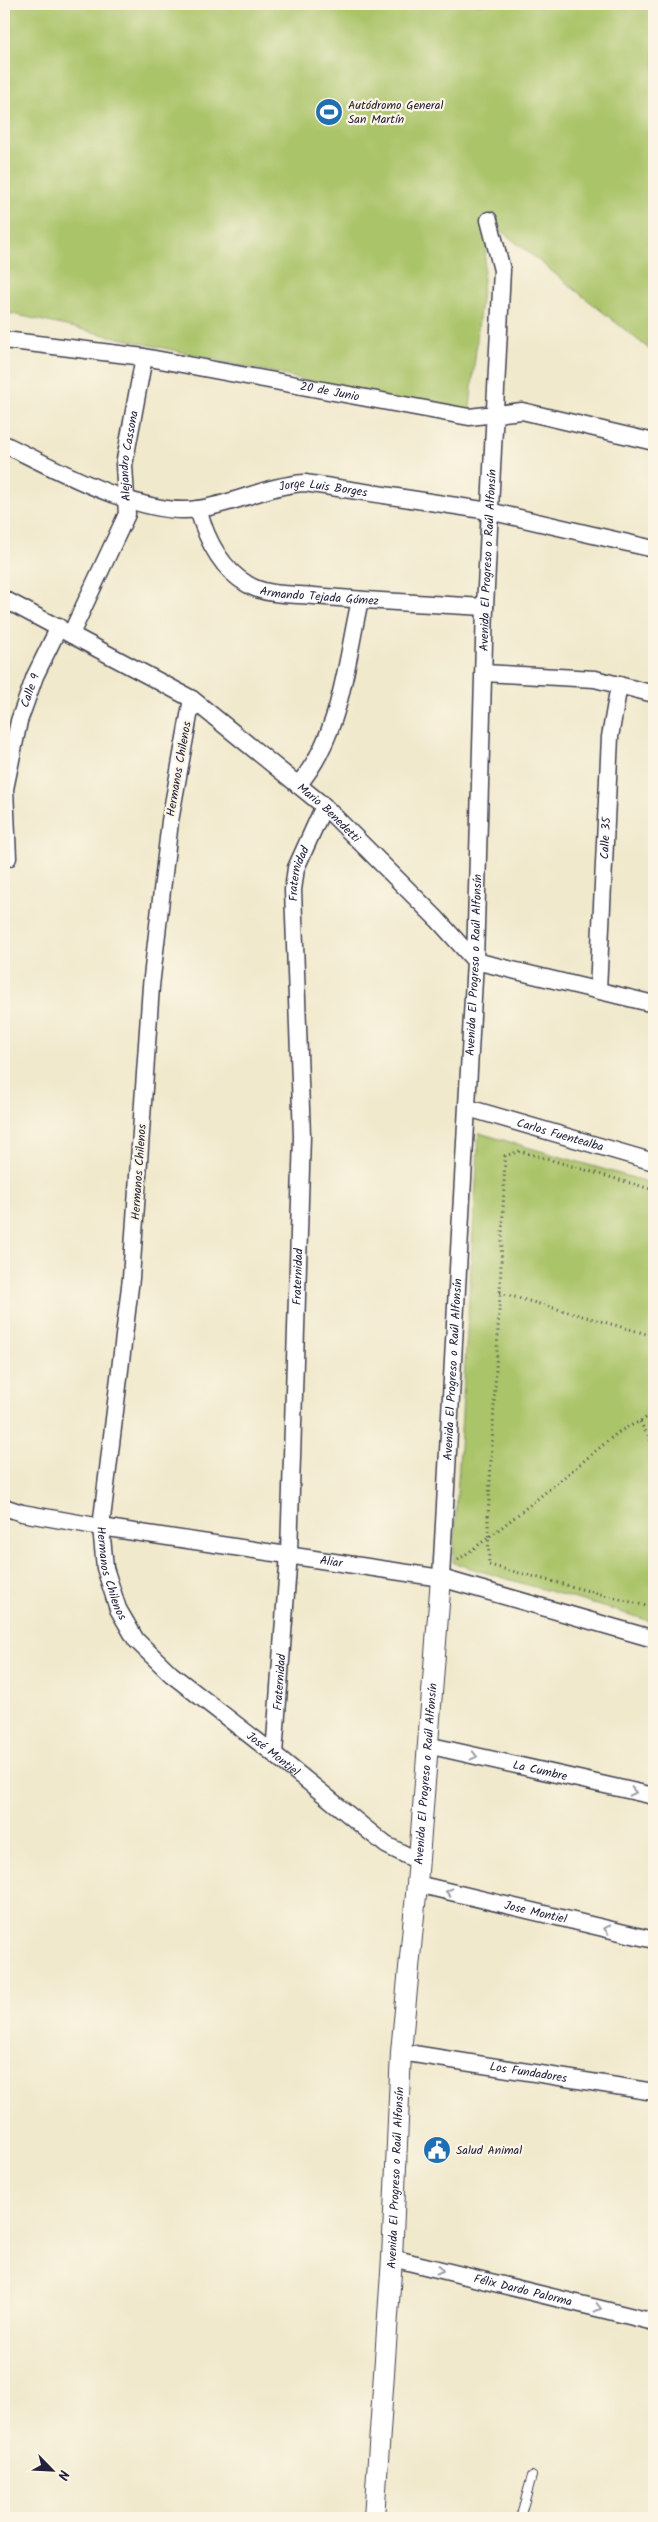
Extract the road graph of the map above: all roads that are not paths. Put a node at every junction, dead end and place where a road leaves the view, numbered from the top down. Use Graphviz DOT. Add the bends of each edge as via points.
graph roads {
  1 [pos="489,220"];
  2 [pos="4,340"];
  3 [pos="144,357"];
  4 [pos="496,416"];
  5 [pos="654,442"];
  6 [pos="4,444"];
  7 [pos="127,500"];
  8 [pos="198,509"];
  9 [pos="489,511"];
  10 [pos="654,550"];
  11 [pos="4,599"];
  12 [pos="360,600"];
  13 [pos="485,607"];
  14 [pos="65,630"];
  15 [pos="484,673"];
  16 [pos="619,685"];
  17 [pos="654,694"];
  18 [pos="192,699"];
  19 [pos="298,785"];
  20 [pos="324,806"];
  21 [pos="5,816"];
  22 [pos="8,858"];
  23 [pos="475,961"];
  24 [pos="598,990"];
  25 [pos="654,1004"];
  26 [pos="468,1108"];
  27 [pos="654,1162"];
  28 [pos="4,1507"];
  29 [pos="101,1527"];
  30 [pos="288,1553"];
  31 [pos="442,1573"];
  32 [pos="654,1639"];
  33 [pos="136,1640"];
  34 [pos="427,1745"];
  35 [pos="274,1754"];
  36 [pos="654,1796"];
  37 [pos="418,1861"];
  38 [pos="417,1884"];
  39 [pos="654,1940"];
  40 [pos="401,2052"];
  41 [pos="654,2092"];
  42 [pos="392,2258"];
  43 [pos="654,2322"];
  44 [pos="532,2476"];
  45 [pos="374,2518"];
  46 [pos="520,2518"];
  1 -- 4 [label="street, Avenida El Progreso o Raúl Alfonsín" via="502,270"];
  2 -- 3 [label="street, 20 de Junio"];
  3 -- 4 [label="street, 20 de Junio" via="470,417"];
  3 -- 7 [label="street, Alejandro Cassona" via="124,465"];
  4 -- 5 [label="street, 20 de Junio" via="522,411"];
  4 -- 9 [label="street, Avenida El Progreso o Raúl Alfonsín"];
  6 -- 7 [label="street, Jorge Luis Borges"];
  7 -- 8 [label="street, Jorge Luis Borges" via="179,510"];
  7 -- 14 [label="street, Alejandro Cassona" via="127,514 122,527"];
  8 -- 9 [label="street, Jorge Luis Borges" via="286,484 305,483"];
  8 -- 12 [label="street, Armando Tejada Gómez" via="206,537 238,578 248,585 273,592"];
  9 -- 10 [label="street, Jorge Luis Borges"];
  9 -- 13 [label="street, Avenida El Progreso o Raúl Alfonsín"];
  11 -- 14 [label="street, Mario Benedetti"];
  12 -- 13 [label="street, Armando Tejada Gómez"];
  12 -- 19 [label="street" via="335,714 321,753"];
  13 -- 15 [label="street, Avenida El Progreso o Raúl Alfonsín"];
  14 -- 18 [label="street, Mario Benedetti"];
  14 -- 21 [label="street, Calle 9" via="35,676 19,721 5,789"];
  15 -- 16 [label="street" via="595,679"];
  15 -- 23 [label="street, Avenida El Progreso o Raúl Alfonsín"];
  16 -- 17 [label="street"];
  16 -- 24 [label="street, Calle 35" via="610,738"];
  18 -- 19 [label="street, Mario Benedetti"];
  18 -- 29 [label="street, Hermanos Chilenos" via="170,821 153,966 131,1278"];
  19 -- 20 [label="street, Mario Benedetti"];
  20 -- 23 [label="street, Mario Benedetti"];
  20 -- 30 [label="street, Fraternidad" via="296,868 293,890 302,1136"];
  21 -- 22 [label="street, Calle 9"];
  23 -- 24 [label="street"];
  23 -- 26 [label="street, Avenida El Progreso o Raúl Alfonsín"];
  24 -- 25 [label="street"];
  26 -- 27 [label="street, Carlos Fuentealba"];
  26 -- 31 [label="street, Avenida El Progreso o Raúl Alfonsín"];
  28 -- 29 [label="street, Aliar"];
  29 -- 30 [label="street, Aliar"];
  29 -- 33 [label="street, Hermanos Chilenos" via="105,1568 118,1609"];
  30 -- 31 [label="street, Aliar"];
  30 -- 35 [label="street, Fraternidad"];
  31 -- 32 [label="street, Aliar"];
  31 -- 34 [label="street, Avenida El Progreso o Raúl Alfonsín"];
  33 -- 35 [label="street, José Montiel" via="171,1674"];
  34 -- 36 [label="street, La Cumbre, one-way"];
  34 -- 37 [label="street, Avenida El Progreso o Raúl Alfonsín"];
  35 -- 37 [label="street, José Montiel" via="386,1845"];
  37 -- 38 [label="street, Avenida El Progreso o Raúl Alfonsín"];
  39 -- 38 [label="street, Jose Montiel, one-way"];
  38 -- 40 [label="street, Avenida El Progreso o Raúl Alfonsín"];
  40 -- 41 [label="street, Los Fundadores"];
  40 -- 42 [label="street, Avenida El Progreso o Raúl Alfonsín"];
  42 -- 43 [label="street, Félix Dardo Palorma, one-way"];
  42 -- 45 [label="street, Avenida El Progreso o Raúl Alfonsín"];
  44 -- 46 [label="lane"];
}
